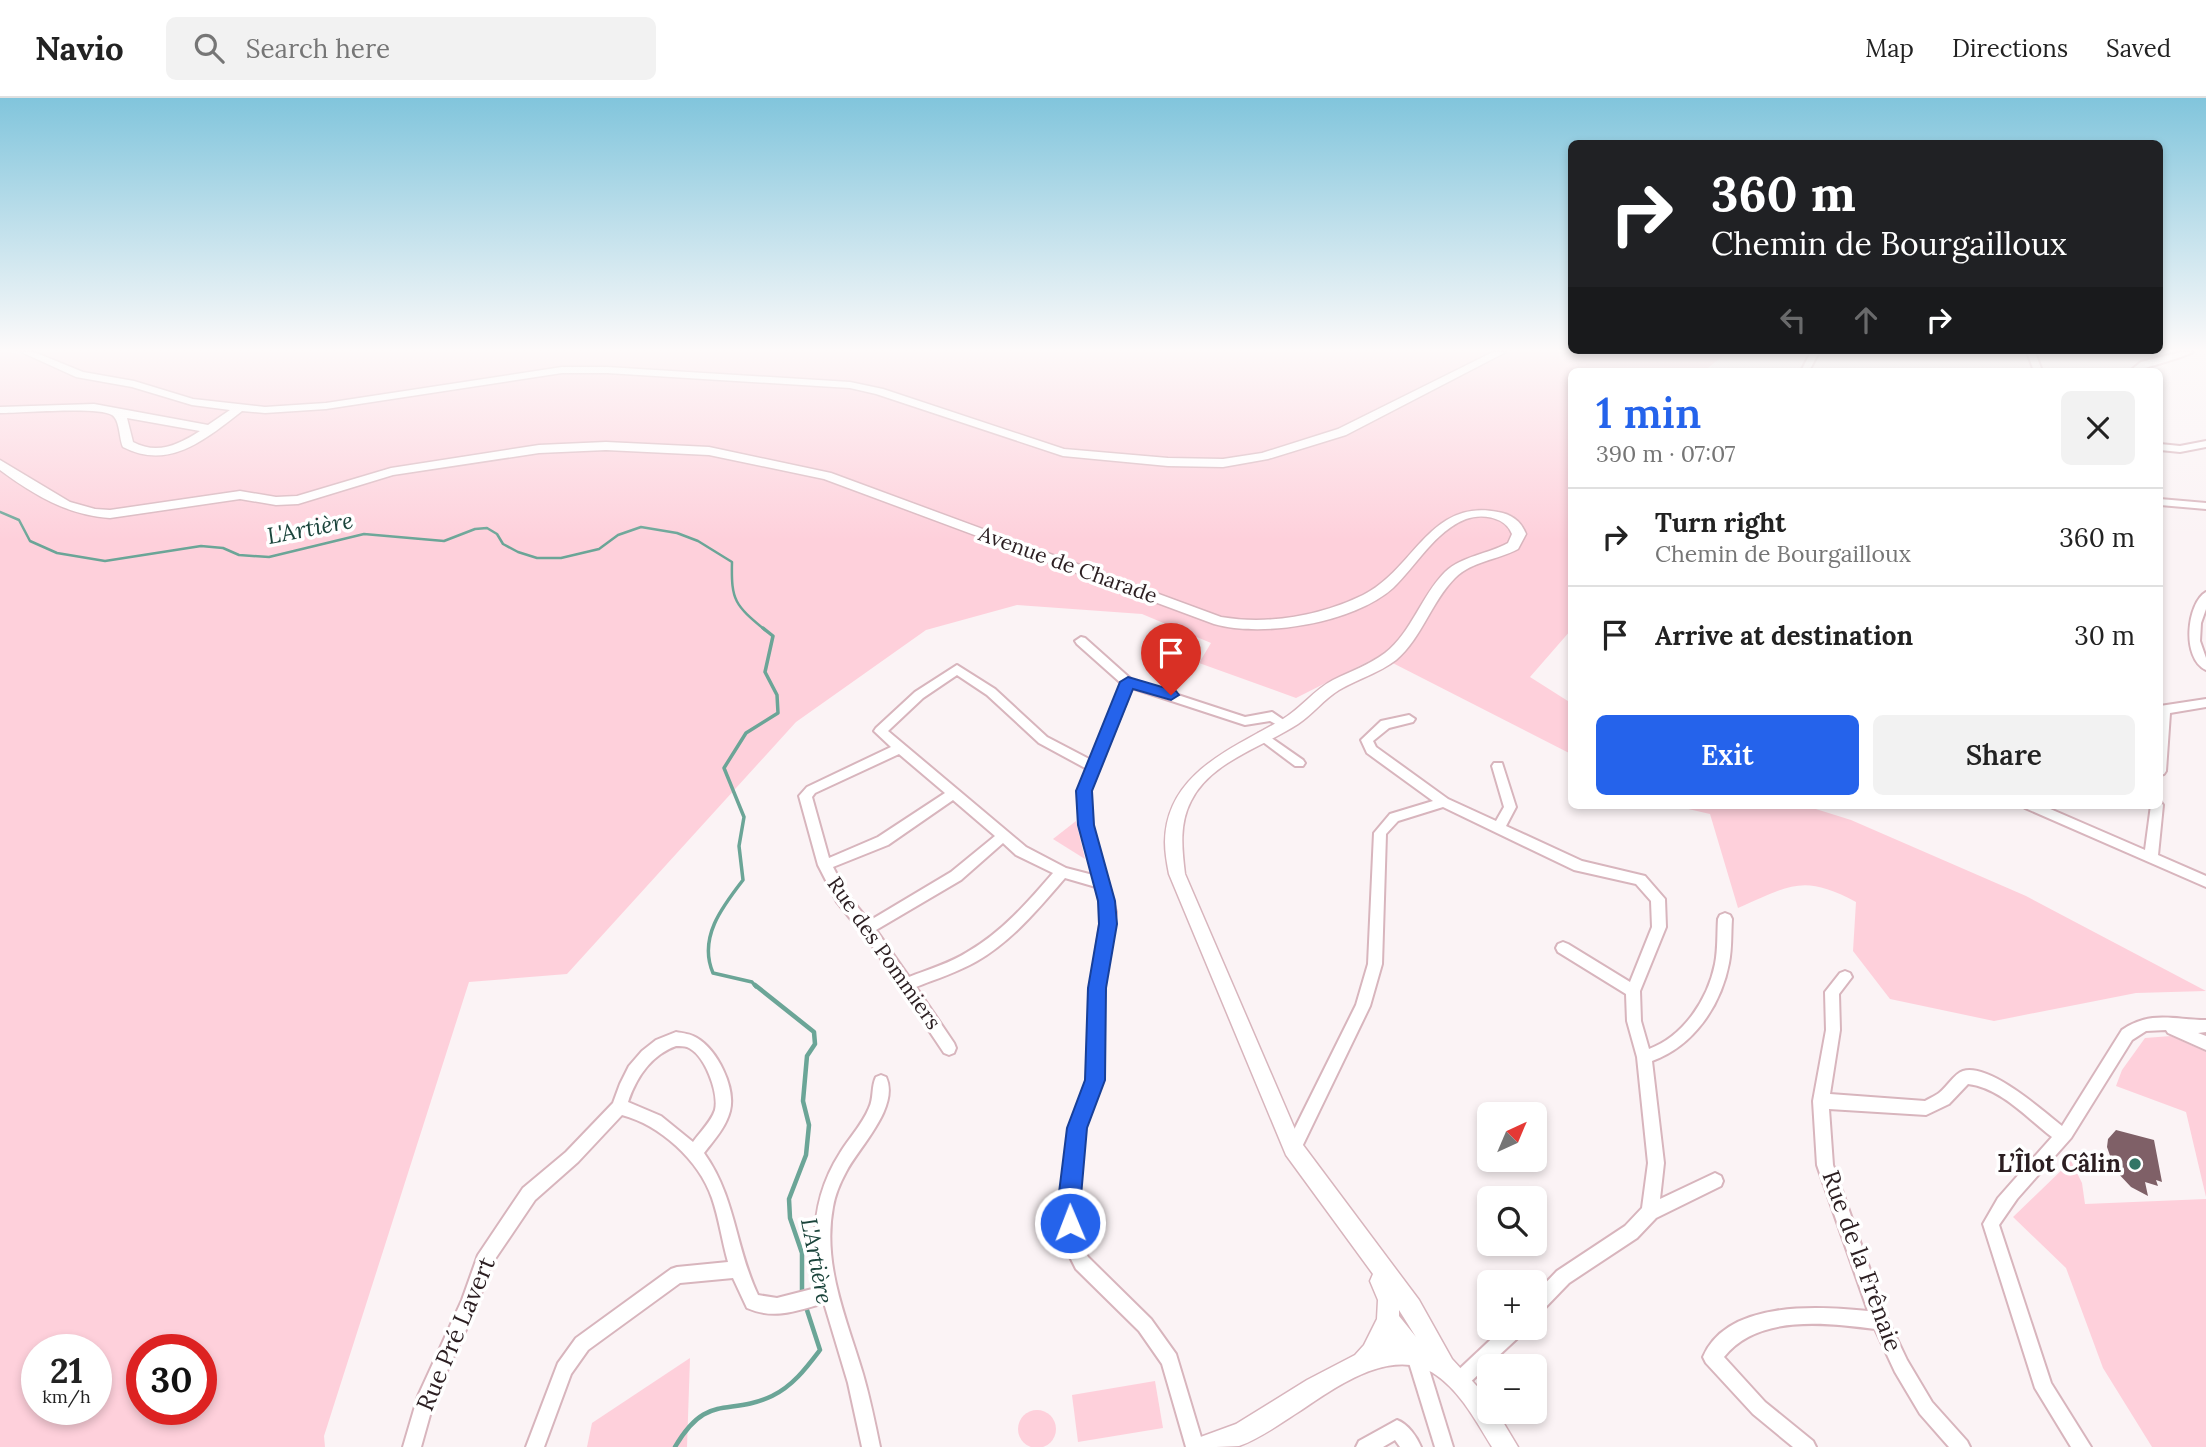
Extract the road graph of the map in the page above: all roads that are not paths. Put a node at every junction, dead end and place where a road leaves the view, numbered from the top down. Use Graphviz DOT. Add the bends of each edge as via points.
graph roads {
  1 [pos="118,415"];
  2 [pos="134,415"];
  3 [pos="229,415"];
  4 [pos="948,415"];
  5 [pos="1376,415"];
  6 [pos="210,429"];
  7 [pos="2206,444"];
  8 [pos="2163,447"];
  9 [pos="0,464"];
  10 [pos="2163,502"];
  11 [pos="2206,506"];
  12 [pos="2206,596"];
  13 [pos="1081,641"];
  14 [pos="2206,666"];
  15 [pos="1128,682"];
  16 [pos="2206,703"];
  17 [pos="2163,710"];
  18 [pos="1409,719"];
  19 [pos="1285,724"];
  20 [pos="1263,736"];
  21 [pos="899,749"];
  22 [pos="1299,763"];
  23 [pos="1498,766"];
  24 [pos="1093,768"];
  25 [pos="951,795"];
  26 [pos="1444,802"];
  27 [pos="2038,809"];
  28 [pos="2157,809"];
  29 [pos="1499,828"];
  30 [pos="1002,837"];
  31 [pos="2151,857"];
  32 [pos="825,865"];
  33 [pos="1062,872"];
  34 [pos="2206,882"];
  35 [pos="1101,883"];
  36 [pos="1725,919"];
  37 [pos="867,929"];
  38 [pos="1563,948"];
  39 [pos="1845,977"];
  40 [pos="906,984"];
  41 [pos="1633,991"];
  42 [pos="2153,1022"];
  43 [pos="2206,1026"];
  44 [pos="2206,1043"];
  45 [pos="949,1048"];
  46 [pos="1644,1057"];
  47 [pos="881,1082"];
  48 [pos="1821,1101"];
  49 [pos="619,1107"];
  50 [pos="2063,1136"];
  51 [pos="1293,1148"];
  52 [pos="695,1152"];
  53 [pos="1715,1181"];
  54 [pos="1650,1212"];
  55 [pos="1365,1247"];
  56 [pos="739,1269"];
  57 [pos="1547,1294"];
  58 [pos="822,1295"];
  59 [pos="1388,1320"];
  60 [pos="1880,1321"];
  61 [pos="1499,1340"];
  62 [pos="1415,1353"];
  63 [pos="1363,1363"];
  64 [pos="1451,1373"];
  65 [pos="412,1447"];
  66 [pos="535,1447"];
  67 [pos="871,1447"];
  68 [pos="1195,1447"];
  69 [pos="1203,1447"];
  70 [pos="1365,1447"];
  71 [pos="1412,1447"];
  72 [pos="1444,1447"];
  73 [pos="1506,1447"];
  74 [pos="1807,1447"];
  75 [pos="1961,1447"];
  76 [pos="2082,1447"];
  1 -- 6 [label="street" via="127,444 144,452 173,449"];
  2 -- 6 [label="street"];
  3 -- 6 [label="street"];
  4 -- 5 [label="street" via="1063,452 1223,463 1264,456 1342,432"];
  7 -- 8 [label="street"];
  9 -- 19 [label="street, Avenue de Charade" via="50,498 102,514 240,495 298,500 391,472 539,449 606,446 709,451 827,476 1219,621 1244,626 1333,611 1368,598 1397,580 1424,543 1441,529 1471,514 1502,517 1518,528 1513,546 1471,561 1450,575 1385,662 1345,679"];
  10 -- 11 [label="street"];
  12 -- 14 [label="street" via="2194,623 2198,656"];
  13 -- 15 [label="street"];
  15 -- 19 [label="street" via="1245,721 1272,716"];
  15 -- 24 [label="street"];
  16 -- 17 [label="street"];
  18 -- 26 [label="street" via="1385,724 1367,740 1371,750"];
  19 -- 20 [label="street, Avenue de Charade"];
  20 -- 22 [label="street"];
  20 -- 51 [label="street, Avenue de Charade" via="1219,759 1186,792 1176,815 1172,853"];
  21 -- 24 [label="street" via="882,735 881,728 957,670 991,692 1043,740"];
  21 -- 25 [label="street"];
  21 -- 32 [label="street, Rue des Pommiers" via="807,792"];
  23 -- 29 [label="street" via="1510,807"];
  24 -- 35 [label="street" via="1084,791 1086,825"];
  25 -- 30 [label="street"];
  25 -- 32 [label="street" via="883,841"];
  26 -- 29 [label="street"];
  26 -- 51 [label="street" via="1394,817 1380,833 1375,964 1363,1006"];
  27 -- 31 [label="street"];
  28 -- 31 [label="street"];
  29 -- 41 [label="street" via="1579,866 1640,880 1658,899 1659,927"];
  30 -- 33 [label="street"];
  30 -- 37 [label="street" via="956,876"];
  31 -- 34 [label="street"];
  32 -- 37 [label="street, Rue des Pommiers" via="842,898"];
  33 -- 35 [label="street"];
  33 -- 40 [label="street" via="984,949"];
  35 -- 68 [label="street" via="1108,924 1097,988 1095,1080 1077,1128 1068,1201 1072,1245 1082,1263 1145,1325 1170,1360"];
  36 -- 46 [label="street" via="1722,965 1698,1018 1669,1048"];
  37 -- 40 [label="street, Rue des Pommiers"];
  38 -- 41 [label="street"];
  39 -- 48 [label="street, Rue de la Frênaie" via="1832,992 1833,1030"];
  40 -- 45 [label="street, Rue des Pommiers"];
  41 -- 46 [label="street" via="1634,1021"];
  42 -- 43 [label="street"];
  42 -- 44 [label="street"];
  42 -- 50 [label="street" via="2127,1035"];
  46 -- 54 [label="street" via="1656,1163"];
  47 -- 58 [label="street" via="882,1097 840,1167 825,1207"];
  48 -- 50 [label="street" via="1926,1108 1944,1099 1965,1077 1973,1077 1994,1085"];
  48 -- 60 [label="street, Rue de la Frênaie" via="1825,1165"];
  49 -- 52 [label="street" via="642,1112"];
  49 -- 52 [label="street" via="643,1059 656,1046 678,1038 692,1042 709,1054 724,1096 722,1114"];
  49 -- 65 [label="street, Rue Pré Lavert" via="529,1194 484,1261 426,1396"];
  50 -- 76 [label="street" via="2030,1178 1999,1205 1991,1224 2044,1388"];
  51 -- 55 [label="street, Avenue de Charade" via="1319,1191"];
  52 -- 56 [label="street" via="719,1189"];
  53 -- 54 [label="street"];
  54 -- 57 [label="street" via="1631,1232 1563,1277"];
  55 -- 59 [label="street, Avenue de Charade" via="1389,1300"];
  55 -- 64 [label="street, Avenue de Charade"];
  56 -- 58 [label="street" via="754,1302 777,1307"];
  56 -- 66 [label="street" via="677,1275 582,1344 564,1369"];
  58 -- 67 [label="street"];
  59 -- 62 [label="street"];
  59 -- 63 [label="street"];
  60 -- 74 [label="street" via="1816,1313 1746,1326 1718,1345 1712,1357 1759,1408"];
  60 -- 75 [label="street, Rue de la Frênaie" via="1926,1408"];
  61 -- 64 [label="street"];
  62 -- 63 [label="street" via="1393,1353"];
  62 -- 64 [label="street"];
  62 -- 72 [label="street"];
  63 -- 69 [label="street" via="1244,1432"];
  64 -- 73 [label="street, Avenue de Charade"];
  70 -- 71 [label="street" via="1397,1429"];
}
